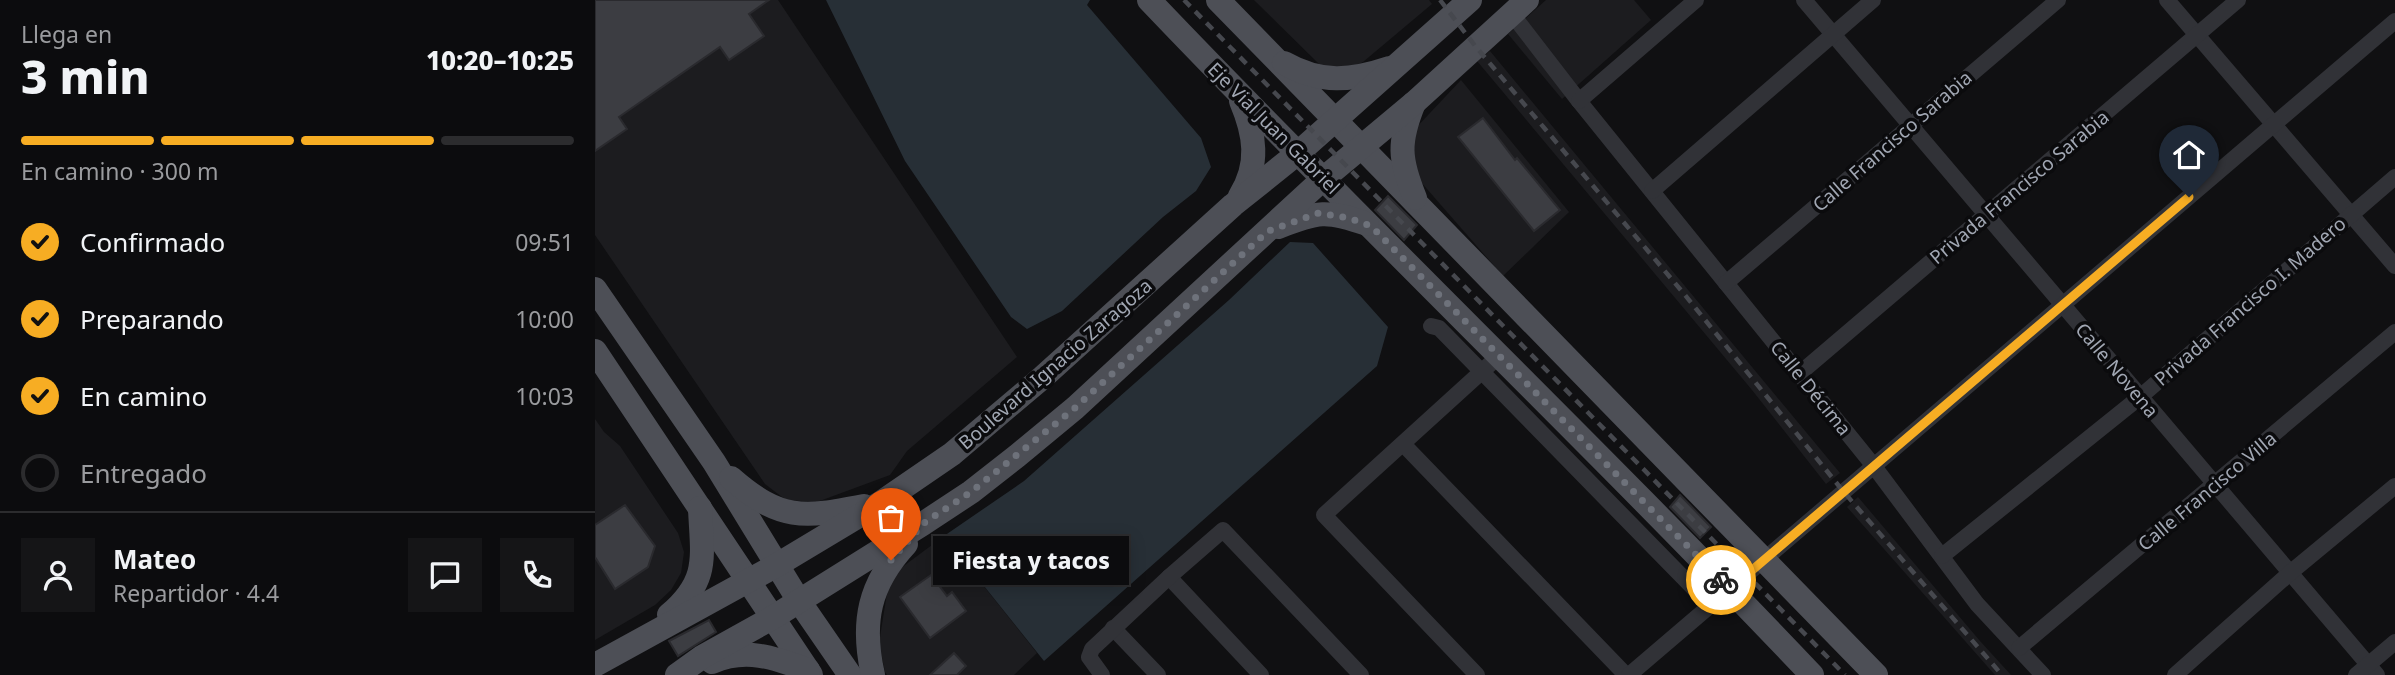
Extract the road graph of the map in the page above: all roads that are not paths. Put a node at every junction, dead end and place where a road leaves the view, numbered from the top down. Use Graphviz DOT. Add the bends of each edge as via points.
graph roads {
  1 [pos="1149,0"];
  2 [pos="1218,0"];
  3 [pos="1470,0"];
  4 [pos="1696,0"];
  5 [pos="1804,0"];
  6 [pos="1873,0"];
  7 [pos="2058,0"];
  8 [pos="2167,0"];
  9 [pos="2238,0"];
  10 [pos="1515,5"];
  11 [pos="2395,21"];
  12 [pos="1832,34"];
  13 [pos="1432,35"];
  14 [pos="2197,35"];
  15 [pos="1274,58"];
  16 [pos="1397,66"];
  17 [pos="1449,70"];
  18 [pos="1238,94"];
  19 [pos="1579,101"];
  20 [pos="1414,103"];
  21 [pos="1334,121"];
  22 [pos="2274,124"];
  23 [pos="1910,125"];
  24 [pos="1360,147"];
  25 [pos="1298,153"];
  26 [pos="2395,177"];
  27 [pos="1323,178"];
  28 [pos="1652,191"];
  29 [pos="1233,205"];
  30 [pos="1420,208"];
  31 [pos="1986,214"];
  32 [pos="2351,214"];
  33 [pos="1371,226"];
  34 [pos="1268,231"];
  35 [pos="2395,266"];
  36 [pos="1726,284"];
  37 [pos="595,289"];
  38 [pos="2063,305"];
  39 [pos="1431,326"];
  40 [pos="2395,332"];
  41 [pos="595,351"];
  42 [pos="1491,363"];
  43 [pos="1799,374"];
  44 [pos="662,387"];
  45 [pos="625,396"];
  46 [pos="2140,397"];
  47 [pos="1404,445"];
  48 [pos="714,462"];
  49 [pos="1873,466"];
  50 [pos="2215,485"];
  51 [pos="2395,486"];
  52 [pos="882,502"];
  53 [pos="700,508"];
  54 [pos="924,523"];
  55 [pos="1941,556"];
  56 [pos="1763,559"];
  57 [pos="777,565"];
  58 [pos="2291,572"];
  59 [pos="1169,577"];
  60 [pos="749,581"];
  61 [pos="1730,589"];
  62 [pos="799,601"];
  63 [pos="1710,605"];
  64 [pos="772,618"];
  65 [pos="1113,628"];
  66 [pos="645,636"];
  67 [pos="2395,642"];
  68 [pos="2019,648"];
  69 [pos="595,665"];
  70 [pos="2367,672"];
  71 [pos="809,673"];
  72 [pos="677,675"];
  73 [pos="683,675"];
  74 [pos="850,675"];
  75 [pos="873,675"];
  76 [pos="1102,675"];
  77 [pos="1157,675"];
  78 [pos="1261,675"];
  79 [pos="1361,675"];
  80 [pos="1477,675"];
  81 [pos="1628,675"];
  82 [pos="1812,675"];
  83 [pos="1876,675"];
  84 [pos="2043,675"];
  85 [pos="2175,675"];
  1 -- 18 [label="main road, Eje Vial Juan Gabriel"];
  2 -- 15 [label="main road"];
  3 -- 13 [label="main road, Boulevard Ignacio Zaragoza"];
  4 -- 19 [label="street"];
  5 -- 12 [label="street, Calle Novena"];
  6 -- 12 [label="street"];
  7 -- 23 [label="street, Calle Francisco Sarabia"];
  8 -- 14 [label="street"];
  9 -- 14 [label="street, Privada Francisco Sarabia"];
  10 -- 17 [label="main road"];
  10 -- 19 [label="street, Calle Décima"];
  11 -- 22 [label="street"];
  12 -- 23 [label="street, Calle Novena"];
  12 -- 28 [label="street"];
  13 -- 16 [label="main road, Boulevard Ignacio Zaragoza"];
  13 -- 17 [label="main road" via="1448,44"];
  14 -- 22 [label="street"];
  14 -- 31 [label="street, Privada Francisco Sarabia"];
  15 -- 16 [label="main road" via="1296,70 1332,79 1363,77"];
  15 -- 21 [label="main road"];
  16 -- 21 [label="main road, Boulevard Ignacio Zaragoza"];
  17 -- 20 [label="main road"];
  18 -- 25 [label="main road, Eje Vial Juan Gabriel"];
  18 -- 29 [label="main road" via="1250,122 1254,159 1248,183"];
  19 -- 28 [label="street, Calle Décima"];
  20 -- 24 [label="main road"];
  20 -- 30 [label="main road" via="1403,132 1401,159"];
  21 -- 24 [label="main road"];
  21 -- 25 [label="main road, Boulevard Ignacio Zaragoza"];
  22 -- 32 [label="street"];
  22 -- 38 [label="street"];
  23 -- 31 [label="street, Calle Novena"];
  23 -- 36 [label="street, Calle Francisco Sarabia"];
  24 -- 27 [label="main road"];
  24 -- 30 [label="main road"];
  25 -- 27 [label="main road, Eje Vial Juan Gabriel"];
  25 -- 29 [label="main road, Boulevard Ignacio Zaragoza"];
  26 -- 32 [label="street, Privada Francisco I. Madero"];
  27 -- 33 [label="main road, Eje Vial Juan Gabriel"];
  27 -- 34 [label="main road"];
  28 -- 36 [label="street, Calle Décima"];
  29 -- 52 [label="main road, Boulevard Ignacio Zaragoza" via="990,424"];
  30 -- 56 [label="main road"];
  31 -- 38 [label="street, Calle Novena"];
  31 -- 43 [label="street, Privada Francisco Sarabia"];
  32 -- 35 [label="street"];
  32 -- 46 [label="street, Privada Francisco I. Madero"];
  33 -- 34 [label="main road" via="1319,213"];
  33 -- 42 [label="main road, Eje Vial Juan Gabriel"];
  34 -- 54 [label="main road" via="1065,416 971,492"];
  36 -- 43 [label="street, Calle Décima"];
  37 -- 44 [label="main road"];
  38 -- 46 [label="street, Calle Novena"];
  38 -- 49 [label="street"];
  39 -- 42 [label="street"];
  40 -- 50 [label="street, Calle Francisco Villa"];
  41 -- 45 [label="main road"];
  42 -- 47 [label="street"];
  42 -- 61 [label="main road, Eje Vial Juan Gabriel"];
  42 -- 63 [label="street"];
  43 -- 49 [label="street, Calle Décima"];
  44 -- 45 [label="main road"];
  44 -- 48 [label="main road"];
  45 -- 53 [label="main road"];
  46 -- 50 [label="street, Calle Novena"];
  46 -- 55 [label="street, Privada Francisco I. Madero"];
  47 -- 80 [label="street" via="1324,515"];
  47 -- 81 [label="street"];
  48 -- 52 [label="main road" via="748,493 789,514 810,515"];
  48 -- 57 [label="main road"];
  49 -- 55 [label="street, Calle Décima"];
  49 -- 56 [label="street"];
  50 -- 58 [label="street, Calle Novena"];
  50 -- 68 [label="street, Calle Francisco Villa"];
  51 -- 58 [label="street"];
  52 -- 57 [label="main road, Boulevard Ignacio Zaragoza"];
  53 -- 60 [label="main road"];
  53 -- 66 [label="main road" via="702,558 694,590"];
  54 -- 62 [label="main road"];
  54 -- 75 [label="main road" via="891,560 874,594 867,632"];
  55 -- 68 [label="street, Calle Décima" via="1977,604"];
  56 -- 61 [label="street"];
  56 -- 83 [label="main road"];
  57 -- 60 [label="main road, Boulevard Ignacio Zaragoza"];
  57 -- 62 [label="main road"];
  58 -- 70 [label="street, Calle Novena"];
  58 -- 85 [label="street"];
  59 -- 65 [label="street"];
  59 -- 78 [label="street"];
  59 -- 79 [label="street" via="1223,530"];
  60 -- 64 [label="main road"];
  60 -- 66 [label="main road, Boulevard Ignacio Zaragoza"];
  61 -- 63 [label="street"];
  61 -- 82 [label="main road, Eje Vial Juan Gabriel"];
  62 -- 64 [label="main road"];
  62 -- 74 [label="main road"];
  63 -- 81 [label="street"];
  64 -- 71 [label="main road"];
  64 -- 72 [label="main road"];
  65 -- 76 [label="street" via="1089,657"];
  65 -- 77 [label="street"];
  66 -- 69 [label="main road, Boulevard Ignacio Zaragoza"];
  67 -- 70 [label="street"];
  68 -- 84 [label="street, Calle Décima"];
  71 -- 73 [label="main road" via="773,657 747,653 725,656"];
}
